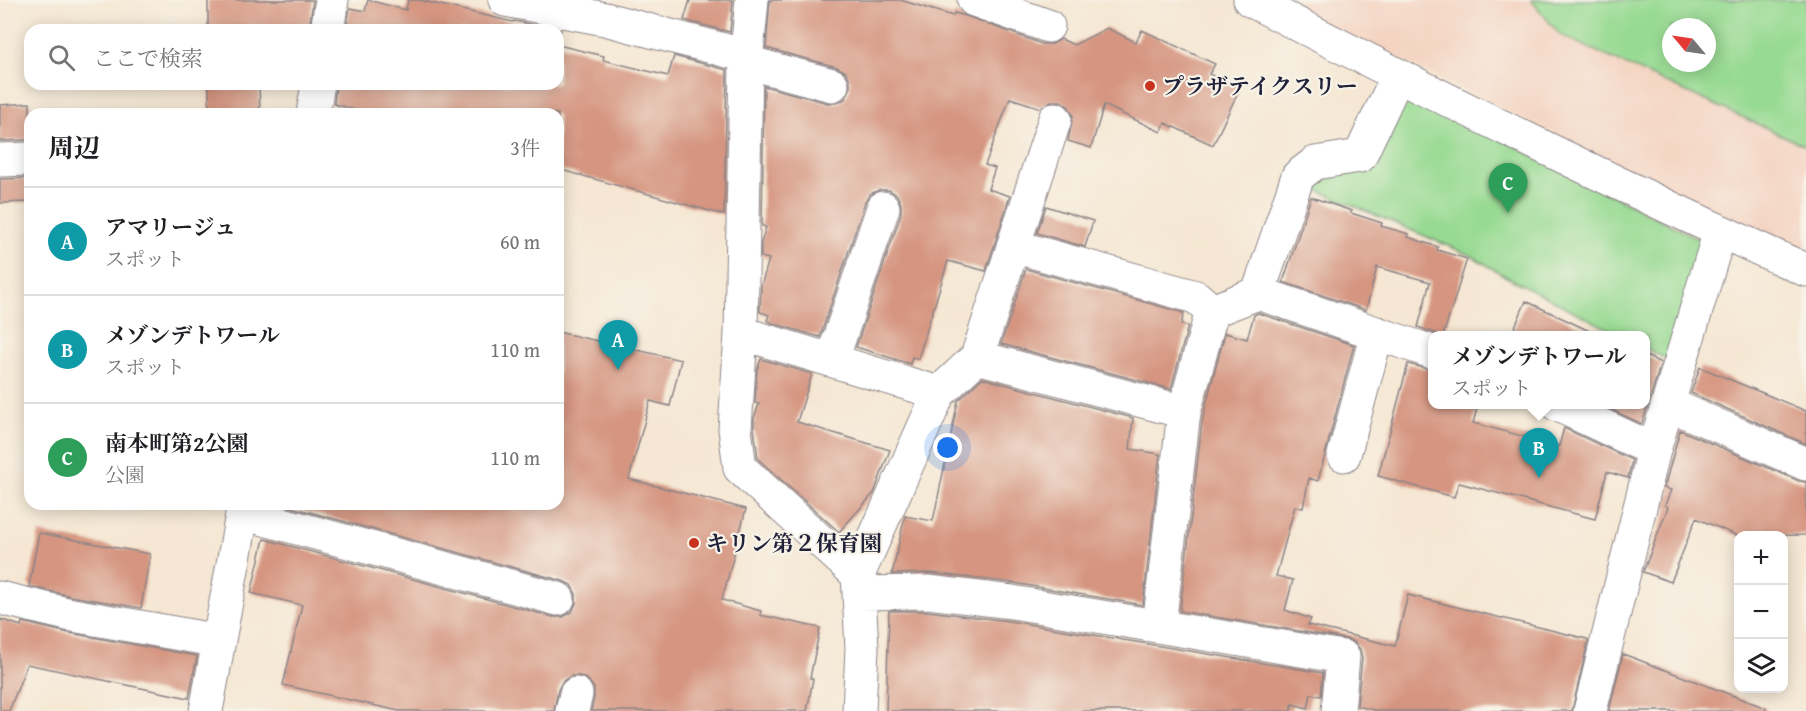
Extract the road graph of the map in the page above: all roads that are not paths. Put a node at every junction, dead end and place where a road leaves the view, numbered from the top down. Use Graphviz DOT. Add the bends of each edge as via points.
graph roads {
  1 [pos="332,0"];
  2 [pos="505,0"];
  3 [pos="752,0"];
  4 [pos="974,0"];
  5 [pos="1250,0"];
  6 [pos="328,24"];
  7 [pos="1048,26"];
  8 [pos="747,59"];
  9 [pos="1398,75"];
  10 [pos="832,85"];
  11 [pos="317,90"];
  12 [pos="314,108"];
  13 [pos="1055,119"];
  14 [pos="24,159"];
  15 [pos="0,160"];
  16 [pos="883,208"];
  17 [pos="1720,231"];
  18 [pos="1013,246"];
  19 [pos="1806,270"];
  20 [pos="1258,293"];
  21 [pos="1212,311"];
  22 [pos="741,333"];
  23 [pos="1377,333"];
  24 [pos="1428,351"];
  25 [pos="977,357"];
  26 [pos="832,360"];
  27 [pos="939,393"];
  28 [pos="1668,404"];
  29 [pos="1565,409"];
  30 [pos="1184,412"];
  31 [pos="1654,450"];
  32 [pos="1344,455"];
  33 [pos="1806,464"];
  34 [pos="243,510"];
  35 [pos="250,510"];
  36 [pos="859,584"];
  37 [pos="0,598"];
  38 [pos="558,599"];
  39 [pos="1159,626"];
  40 [pos="219,641"];
  41 [pos="206,711"];
  42 [pos="859,711"];
  43 [pos="1338,711"];
  44 [pos="1590,711"];
  1 -- 6 [label="street"];
  2 -- 8 [label="street" via="605,20"];
  3 -- 8 [label="street"];
  4 -- 7 [label="street"];
  5 -- 9 [label="street"];
  8 -- 10 [label="street"];
  8 -- 22 [label="street"];
  9 -- 17 [label="street"];
  9 -- 20 [label="street" via="1360,156 1315,163 1298,176"];
  11 -- 12 [label="street"];
  13 -- 18 [label="street"];
  14 -- 15 [label="street"];
  16 -- 26 [label="street"];
  17 -- 19 [label="street"];
  17 -- 28 [label="street"];
  18 -- 21 [label="street" via="1196,297"];
  18 -- 25 [label="street"];
  20 -- 21 [label="street"];
  20 -- 23 [label="street"];
  21 -- 30 [label="street"];
  22 -- 26 [label="street"];
  22 -- 36 [label="street" via="735,429 740,468"];
  23 -- 24 [label="street"];
  23 -- 32 [label="street"];
  25 -- 27 [label="street"];
  25 -- 30 [label="street"];
  26 -- 27 [label="street"];
  27 -- 36 [label="street"];
  28 -- 31 [label="street"];
  28 -- 33 [label="street"];
  29 -- 31 [label="street"];
  30 -- 39 [label="street"];
  31 -- 44 [label="street"];
  34 -- 40 [label="street"];
  35 -- 38 [label="street"];
  36 -- 39 [label="street" via="1012,602"];
  36 -- 42 [label="street"];
  37 -- 40 [label="street"];
  39 -- 43 [label="street" via="1343,657"];
  40 -- 41 [label="street"];
}
